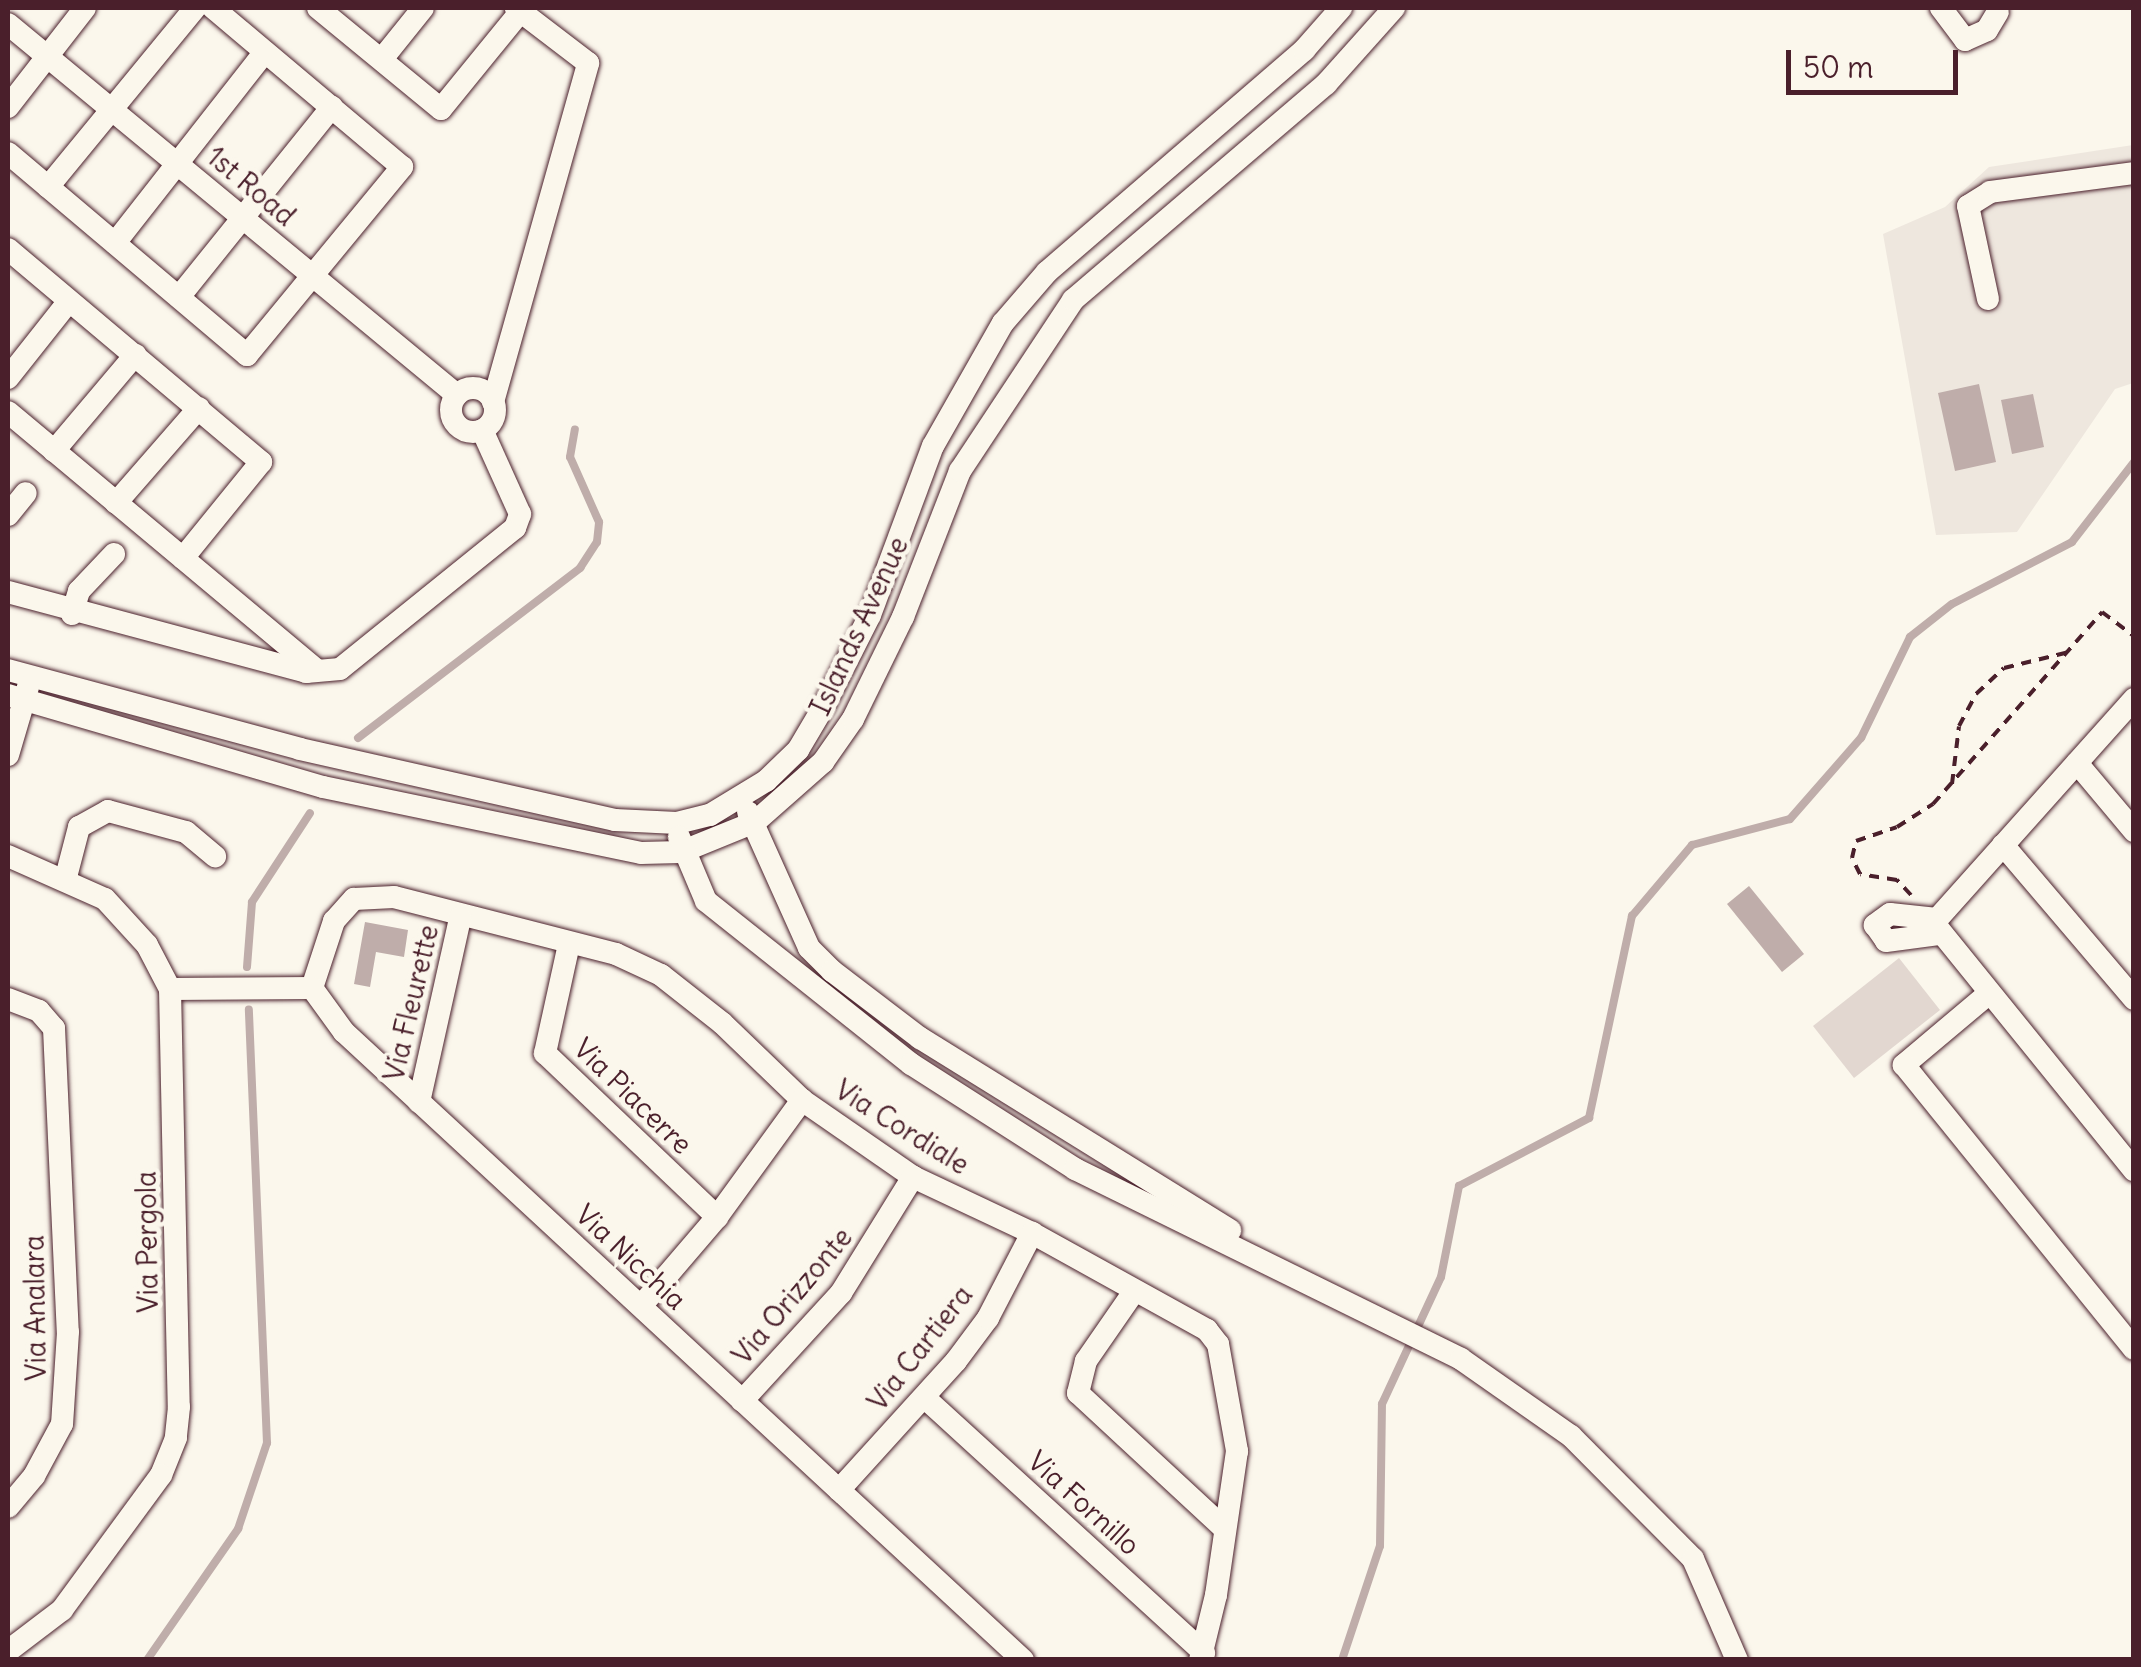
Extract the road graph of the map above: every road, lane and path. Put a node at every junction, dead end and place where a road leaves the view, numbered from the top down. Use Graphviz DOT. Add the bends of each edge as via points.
graph roads {
  1 [pos="86,8"];
  2 [pos="195,8"];
  3 [pos="213,8"];
  4 [pos="318,8"];
  5 [pos="423,8"];
  6 [pos="1341,8"];
  7 [pos="1394,8"];
  8 [pos="1941,8"];
  9 [pos="518,9"];
  10 [pos="1998,12"];
  11 [pos="8,24"];
  12 [pos="264,53"];
  13 [pos="48,57"];
  14 [pos="382,59"];
  15 [pos="8,106"];
  16 [pos="332,107"];
  17 [pos="114,112"];
  18 [pos="8,153"];
  19 [pos="179,165"];
  20 [pos="2134,173"];
  21 [pos="48,187"];
  22 [pos="244,220"];
  23 [pos="115,243"];
  24 [pos="8,249"];
  25 [pos="314,276"];
  26 [pos="179,297"];
  27 [pos="1988,299"];
  28 [pos="69,300"];
  29 [pos="135,356"];
  30 [pos="8,378"];
  31 [pos="456,395"];
  32 [pos="493,402"];
  33 [pos="198,408"];
  34 [pos="8,412"];
  35 [pos="482,430"];
  36 [pos="54,451"];
  37 [pos="26,493"];
  38 [pos="116,502"];
  39 [pos="8,515"];
  40 [pos="114,554"];
  41 [pos="183,558"];
  42 [pos="8,592"];
  43 [pos="72,614"];
  44 [pos="2134,636"];
  45 [pos="2070,652"];
  46 [pos="320,672"];
  47 [pos="19,673"];
  48 [pos="16,698"];
  49 [pos="2134,699"];
  50 [pos="8,755"];
  51 [pos="2077,763"];
  52 [pos="1952,784"];
  53 [pos="740,800"];
  54 [pos="755,822"];
  55 [pos="677,824"];
  56 [pos="2134,831"];
  57 [pos="2004,844"];
  58 [pos="681,852"];
  59 [pos="8,856"];
  60 [pos="215,856"];
  61 [pos="66,877"];
  62 [pos="460,918"];
  63 [pos="1932,923"];
  64 [pos="569,944"];
  65 [pos="809,948"];
  66 [pos="790,969"];
  67 [pos="312,988"];
  68 [pos="170,989"];
  69 [pos="1987,995"];
  70 [pos="8,999"];
  71 [pos="2134,999"];
  72 [pos="802,1100"];
  73 [pos="419,1102"];
  74 [pos="2134,1170"];
  75 [pos="913,1177"];
  76 [pos="718,1218"];
  77 [pos="1032,1233"];
  78 [pos="1291,1272"];
  79 [pos="1133,1293"];
  80 [pos="640,1306"];
  81 [pos="2134,1349"];
  82 [pos="925,1398"];
  83 [pos="742,1401"];
  84 [pos="840,1490"];
  85 [pos="8,1506"];
  86 [pos="1226,1529"];
  87 [pos="8,1650"];
  88 [pos="1202,1656"];
  89 [pos="1023,1660"];
  90 [pos="1737,1660"];
  1 -- 13 [label="street"];
  2 -- 17 [label="street"];
  3 -- 12 [label="street"];
  4 -- 14 [label="street"];
  5 -- 14 [label="street"];
  6 -- 53 [label="street, Islands Avenue" via="1304,50 1047,272 1003,323 932,446 870,615 824,706 798,750"];
  7 -- 54 [label="street, Islands Avenue" via="1326,84 1073,300 960,471 903,617 853,719 823,762"];
  8 -- 10 [label="street" via="1965,40 1987,30"];
  9 -- 14 [label="street" via="441,109"];
  9 -- 32 [label="street" via="588,63"];
  11 -- 13 [label="street, 1st Road"];
  12 -- 16 [label="street"];
  12 -- 19 [label="street"];
  13 -- 15 [label="street"];
  13 -- 17 [label="street, 1st Road"];
  16 -- 22 [label="street"];
  16 -- 25 [label="street" via="402,167"];
  17 -- 19 [label="street, 1st Road"];
  17 -- 21 [label="street"];
  18 -- 21 [label="street"];
  19 -- 22 [label="street, 1st Road"];
  19 -- 23 [label="street"];
  20 -- 27 [label="street" via="1990,192 1968,206"];
  21 -- 23 [label="street"];
  22 -- 25 [label="street, 1st Road"];
  22 -- 26 [label="street"];
  23 -- 26 [label="street"];
  24 -- 28 [label="street"];
  25 -- 26 [label="street" via="247,355"];
  25 -- 31 [label="street, 1st Road"];
  28 -- 29 [label="street"];
  28 -- 30 [label="street"];
  29 -- 33 [label="street"];
  29 -- 36 [label="street"];
  31 -- 32 [label="street" via="477,388"];
  31 -- 35 [label="street" via="452,419 465,430"];
  32 -- 35 [label="street"];
  33 -- 38 [label="street"];
  33 -- 41 [label="street" via="262,462"];
  34 -- 36 [label="street"];
  35 -- 46 [label="street" via="520,514 515,528 340,669"];
  36 -- 38 [label="street"];
  37 -- 39 [label="street"];
  38 -- 41 [label="street"];
  40 -- 43 [label="street" via="79,592"];
  41 -- 46 [label="street"];
  42 -- 43 [label="street"];
  43 -- 46 [label="street"];
  44 -- 45 [label="path" via="2102,612"];
  45 -- 52 [label="path"];
  45 -- 52 [label="path" via="2004,668 1976,694 1959,726"];
  47 -- 48 [label="street"];
  47 -- 55 [label="street, Islands Avenue" via="337,757 614,820"];
  48 -- 50 [label="street"];
  48 -- 58 [label="street, Islands Avenue" via="464,820 642,852"];
  49 -- 51 [label="street"];
  51 -- 56 [label="street"];
  51 -- 57 [label="street"];
  52 -- 63 [label="path" via="1924,812 1862,834 1852,849 1860,874 1904,885"];
  53 -- 54 [label="street"];
  53 -- 55 [label="street, Islands Avenue"];
  54 -- 58 [label="street, Islands Avenue"];
  54 -- 65 [label="street"];
  55 -- 58 [label="street"];
  57 -- 63 [label="street"];
  57 -- 71 [label="street"];
  58 -- 66 [label="street" via="706,900"];
  59 -- 61 [label="street"];
  60 -- 61 [label="street" via="186,832 108,810 79,827"];
  61 -- 68 [label="street" via="127,919"];
  62 -- 64 [label="street, Via Cordiale"];
  62 -- 67 [label="street, Via Cordiale" via="394,897 354,899 334,922"];
  62 -- 73 [label="street, Via Fleurette"];
  63 -- 69 [label="street"];
  64 -- 72 [label="street, Via Cordiale" via="616,954 661,975 722,1022"];
  64 -- 76 [label="street, Via Piacerre" via="546,1054"];
  65 -- 66 [label="street"];
  65 -- 78 [label="street" via="920,1038 1153,1177"];
  66 -- 78 [label="street" via="911,1064 1075,1168"];
  67 -- 68 [label="street"];
  67 -- 73 [label="street, Via Nicchia" via="344,1032"];
  68 -- 87 [label="street, Via Pergola" via="176,1438 161,1474 62,1610"];
  69 -- 74 [label="street"];
  69 -- 81 [label="street" via="1904,1065"];
  70 -- 85 [label="street, Via Analara" via="39,1011 54,1028 68,1332 62,1424 34,1476"];
  72 -- 75 [label="street, Via Cordiale"];
  72 -- 76 [label="street"];
  73 -- 80 [label="street, Via Nicchia"];
  75 -- 77 [label="street, Via Cordiale"];
  75 -- 83 [label="street, Via Orizzonte" via="840,1292"];
  76 -- 80 [label="street"];
  77 -- 79 [label="street, Via Cordiale"];
  77 -- 82 [label="street, Via Cartiera" via="988,1318"];
  78 -- 90 [label="street" via="1461,1359 1571,1436 1693,1559"];
  79 -- 86 [label="street, Via Cordiale" via="1190,1317 1218,1344 1236,1451"];
  79 -- 86 [label="street" via="1086,1361 1078,1393"];
  80 -- 83 [label="street, Via Nicchia"];
  82 -- 84 [label="street, Via Cartiera"];
  82 -- 88 [label="street, Via Fornillo"];
  83 -- 84 [label="street, Via Nicchia"];
  84 -- 89 [label="street, Via Nicchia"];
  86 -- 88 [label="street, Via Cordiale"];
}
